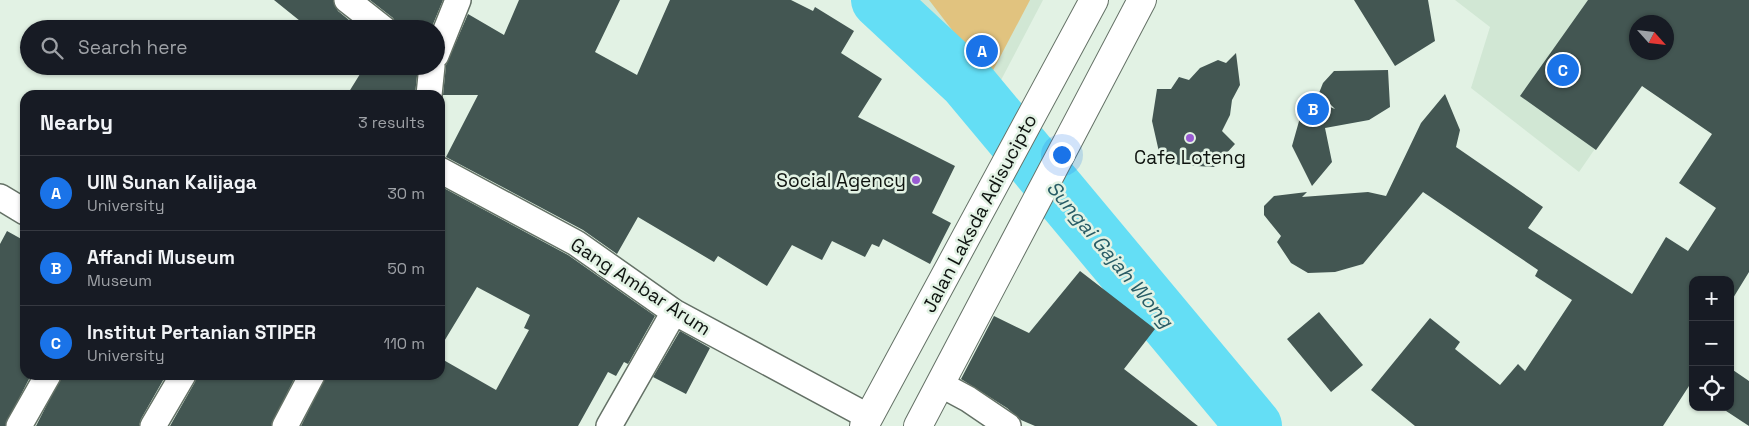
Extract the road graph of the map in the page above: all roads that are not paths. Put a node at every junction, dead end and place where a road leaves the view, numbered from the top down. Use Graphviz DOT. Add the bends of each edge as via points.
graph roads {
  1 [pos="348,0"];
  2 [pos="458,0"];
  3 [pos="1094,0"];
  4 [pos="1142,0"];
  5 [pos="373,20"];
  6 [pos="445,32"];
  7 [pos="431,75"];
  8 [pos="430,90"];
  9 [pos="445,173"];
  10 [pos="0,198"];
  11 [pos="20,209"];
  12 [pos="674,312"];
  13 [pos="45,380"];
  14 [pos="180,380"];
  15 [pos="306,380"];
  16 [pos="940,384"];
  17 [pos="867,421"];
  18 [pos="19,426"];
  19 [pos="153,426"];
  20 [pos="285,426"];
  21 [pos="609,426"];
  22 [pos="918,426"];
  23 [pos="1008,426"];
  1 -- 5 [label="street"];
  2 -- 6 [label="street"];
  3 -- 17 [label="main road, Jalan Laksda Adisucipto"];
  4 -- 16 [label="main road"];
  7 -- 8 [label="street"];
  9 -- 12 [label="street, Gang Ambar Arum" via="576,243"];
  10 -- 11 [label="street"];
  12 -- 17 [label="street, Gang Ambar Arum"];
  12 -- 21 [label="street"];
  13 -- 18 [label="street"];
  14 -- 19 [label="street"];
  15 -- 20 [label="street"];
  16 -- 22 [label="main road"];
  16 -- 23 [label="street"];
}
